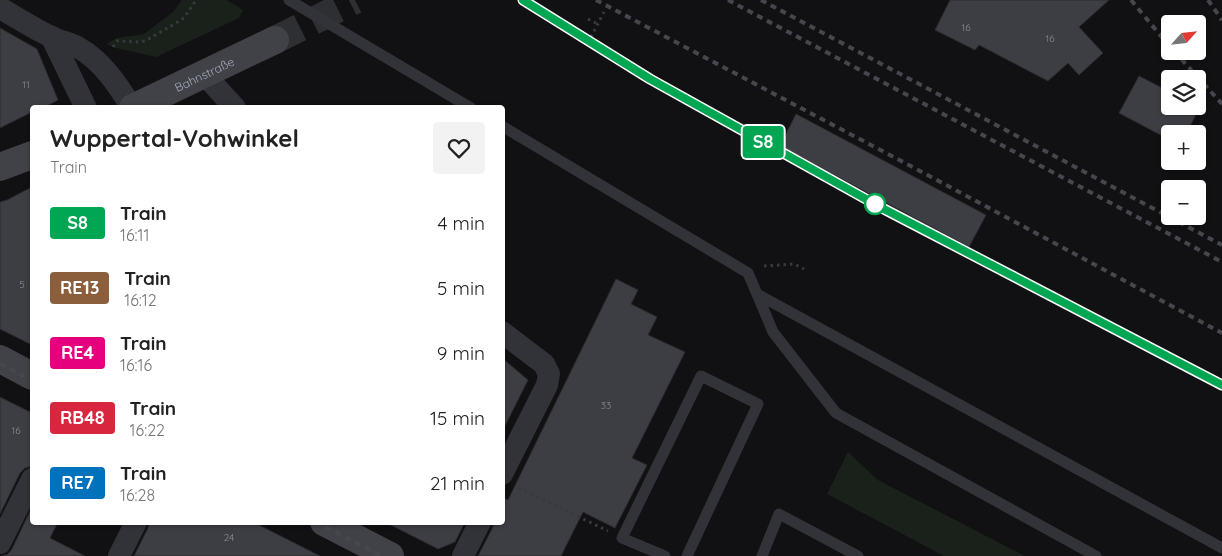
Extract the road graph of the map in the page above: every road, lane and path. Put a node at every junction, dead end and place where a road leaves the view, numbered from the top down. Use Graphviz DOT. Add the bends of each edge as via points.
graph roads {
  1 [pos="196,0"];
  2 [pos="289,0"];
  3 [pos="0,8"];
  4 [pos="604,12"];
  5 [pos="588,19"];
  6 [pos="598,24"];
  7 [pos="591,37"];
  8 [pos="52,38"];
  9 [pos="275,40"];
  10 [pos="111,48"];
  11 [pos="204,74"];
  12 [pos="85,105"];
  13 [pos="135,105"];
  14 [pos="141,105"];
  15 [pos="232,105"];
  16 [pos="466,105"];
  17 [pos="505,128"];
  18 [pos="30,156"];
  19 [pos="0,167"];
  20 [pos="804,269"];
  21 [pos="748,273"];
  22 [pos="757,294"];
  23 [pos="505,334"];
  24 [pos="0,359"];
  25 [pos="30,375"];
  26 [pos="508,480"];
  27 [pos="30,483"];
  28 [pos="134,525"];
  29 [pos="330,525"];
  30 [pos="478,525"];
  31 [pos="622,538"];
  32 [pos="0,543"];
  33 [pos="1222,548"];
  34 [pos="119,556"];
  35 [pos="390,556"];
  36 [pos="463,556"];
  37 [pos="665,556"];
  38 [pos="687,556"];
  39 [pos="762,556"];
  40 [pos="858,556"];
  41 [pos="1096,556"];
  1 -- 10 [label="path" via="184,18 145,41 117,41"];
  2 -- 16 [label="lane"];
  3 -- 8 [label="street"];
  4 -- 6 [label="path"];
  5 -- 6 [label="path"];
  6 -- 7 [label="path"];
  8 -- 12 [label="street"];
  8 -- 13 [label="street" via="78,48 98,62"];
  9 -- 11 [label="main road, Bahnstraße"];
  11 -- 14 [label="main road, Bahnstraße"];
  11 -- 15 [label="street"];
  17 -- 21 [label="lane"];
  18 -- 19 [label="main road"];
  20 -- 21 [label="path" via="794,264 758,266"];
  21 -- 22 [label="lane"];
  22 -- 33 [label="lane"];
  22 -- 41 [label="lane" via="773,332 836,413"];
  23 -- 26 [label="street" via="544,364 549,374"];
  24 -- 25 [label="main road"];
  26 -- 31 [label="path"];
  27 -- 32 [label="street"];
  28 -- 34 [label="street"];
  29 -- 35 [label="main road"];
  30 -- 36 [label="street"];
  31 -- 37 [label="lane"];
  31 -- 38 [label="lane" via="701,376 758,404"];
  39 -- 40 [label="lane" via="779,514"];
}
